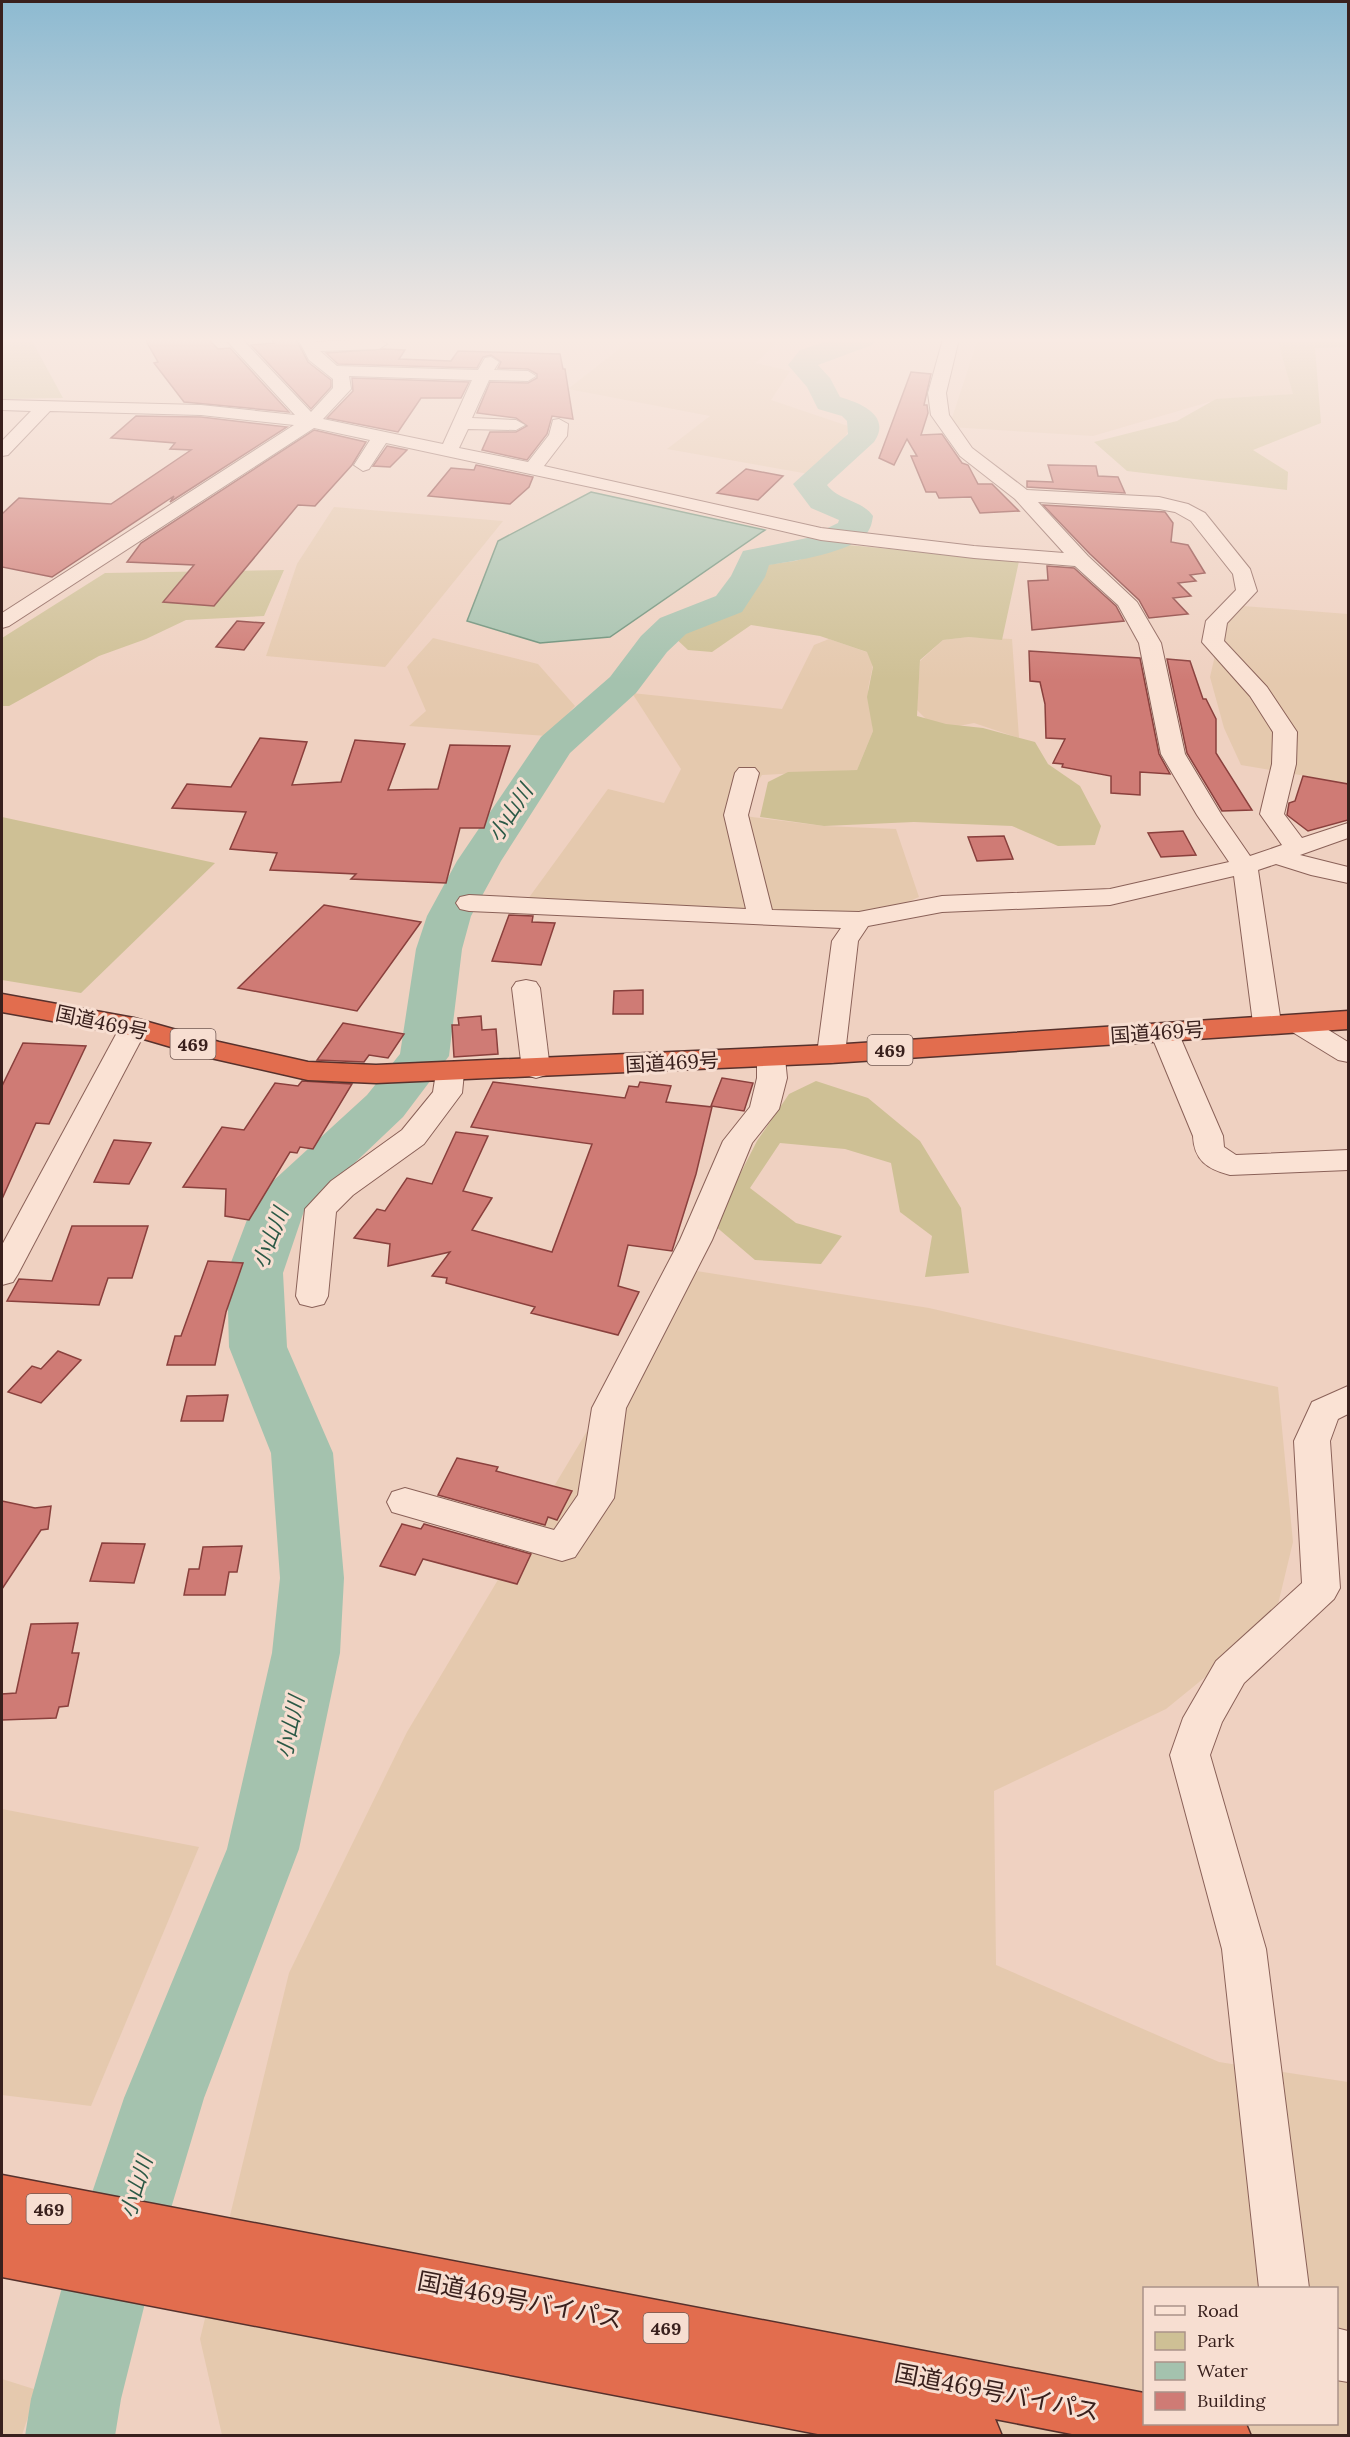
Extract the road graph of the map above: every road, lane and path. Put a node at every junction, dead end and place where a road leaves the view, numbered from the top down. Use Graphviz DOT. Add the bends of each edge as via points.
graph roads {
  1 [pos="264,453"];
  2 [pos="371,453"];
  3 [pos="456,453"];
  4 [pos="545,453"];
  5 [pos="967,453"];
  6 [pos="363,465"];
  7 [pos="531,470"];
  8 [pos="1022,495"];
  9 [pos="1081,560"];
  10 [pos="2,622"];
  11 [pos="747,773"];
  12 [pos="1348,830"];
  13 [pos="1285,851"];
  14 [pos="1245,866"];
  15 [pos="1348,875"];
  16 [pos="469,903"];
  17 [pos="761,918"];
  18 [pos="860,920"];
  19 [pos="526,988"];
  20 [pos="2,1004"];
  21 [pos="1348,1020"];
  22 [pos="1267,1023"];
  23 [pos="1299,1024"];
  24 [pos="134,1027"];
  25 [pos="1164,1032"];
  26 [pos="831,1054"];
  27 [pos="1348,1054"];
  28 [pos="771,1058"];
  29 [pos="536,1069"];
  30 [pos="441,1073"];
  31 [pos="1348,1160"];
  32 [pos="2,1274"];
  33 [pos="312,1296"];
  34 [pos="1348,1399"];
  35 [pos="405,1502"];
  36 [pos="2,2200"];
  37 [pos="2,2251"];
  38 [pos="178,2260"];
  39 [pos="1284,2287"];
  40 [pos="1143,2420"];
  41 [pos="1166,2425"];
  42 [pos="975,2436"];
  43 [pos="1224,2436"];
  1 -- 10 [label="street"];
  2 -- 6 [label="street"];
  3 -- 7 [label="street"];
  4 -- 7 [label="street"];
  5 -- 8 [label="street"];
  7 -- 9 [label="street" via="825,535"];
  8 -- 9 [label="street"];
  8 -- 13 [label="street" via="1159,503 1181,508 1198,518 1243,573 1247,591 1217,621 1213,642 1259,692 1285,732 1284,764 1272,814"];
  9 -- 14 [label="street" via="1127,602 1150,644 1173,754"];
  11 -- 17 [label="street" via="736,815"];
  12 -- 13 [label="street"];
  13 -- 14 [label="street"];
  13 -- 15 [label="street" via="1320,870"];
  14 -- 18 [label="street" via="1110,897 942,904"];
  14 -- 22 [label="street"];
  16 -- 17 [label="street"];
  17 -- 18 [label="street"];
  18 -- 26 [label="street" via="845,941"];
  19 -- 29 [label="street"];
  20 -- 24 [label="highway, 国道469号 / 469"];
  21 -- 23 [label="highway, 国道469号 / 469"];
  22 -- 23 [label="highway, 国道469号 / 469"];
  22 -- 25 [label="highway, 国道469号 / 469"];
  23 -- 27 [label="street"];
  24 -- 30 [label="highway, 国道469号 / 469" via="308,1071"];
  24 -- 32 [label="street"];
  25 -- 26 [label="highway, 国道469号 / 469"];
  25 -- 31 [label="street" via="1208,1136 1209,1151 1230,1165"];
  26 -- 28 [label="highway, 国道469号 / 469"];
  28 -- 29 [label="highway, 国道469号 / 469"];
  28 -- 35 [label="street" via="772,1078 764,1109 738,1142 696,1240 609,1408 596,1498 562,1547"];
  29 -- 30 [label="highway, 国道469号 / 469"];
  30 -- 33 [label="street" via="447,1093 413,1137 342,1188 321,1209"];
  34 -- 39 [label="street" via="1324,1411 1312,1441 1321,1588 1230,1672 1203,1718 1190,1755 1244,1949"];
  36 -- 38 [label="highway, 国道469号バイパス / 469" via="97,2218"];
  37 -- 38 [label="highway, 国道469号バイパス / 469" via="80,2265"];
  38 -- 40 [label="highway, 国道469号バイパス / 469"];
  38 -- 42 [label="highway, 国道469号バイパス / 469"];
  41 -- 43 [label="highway"];
}
